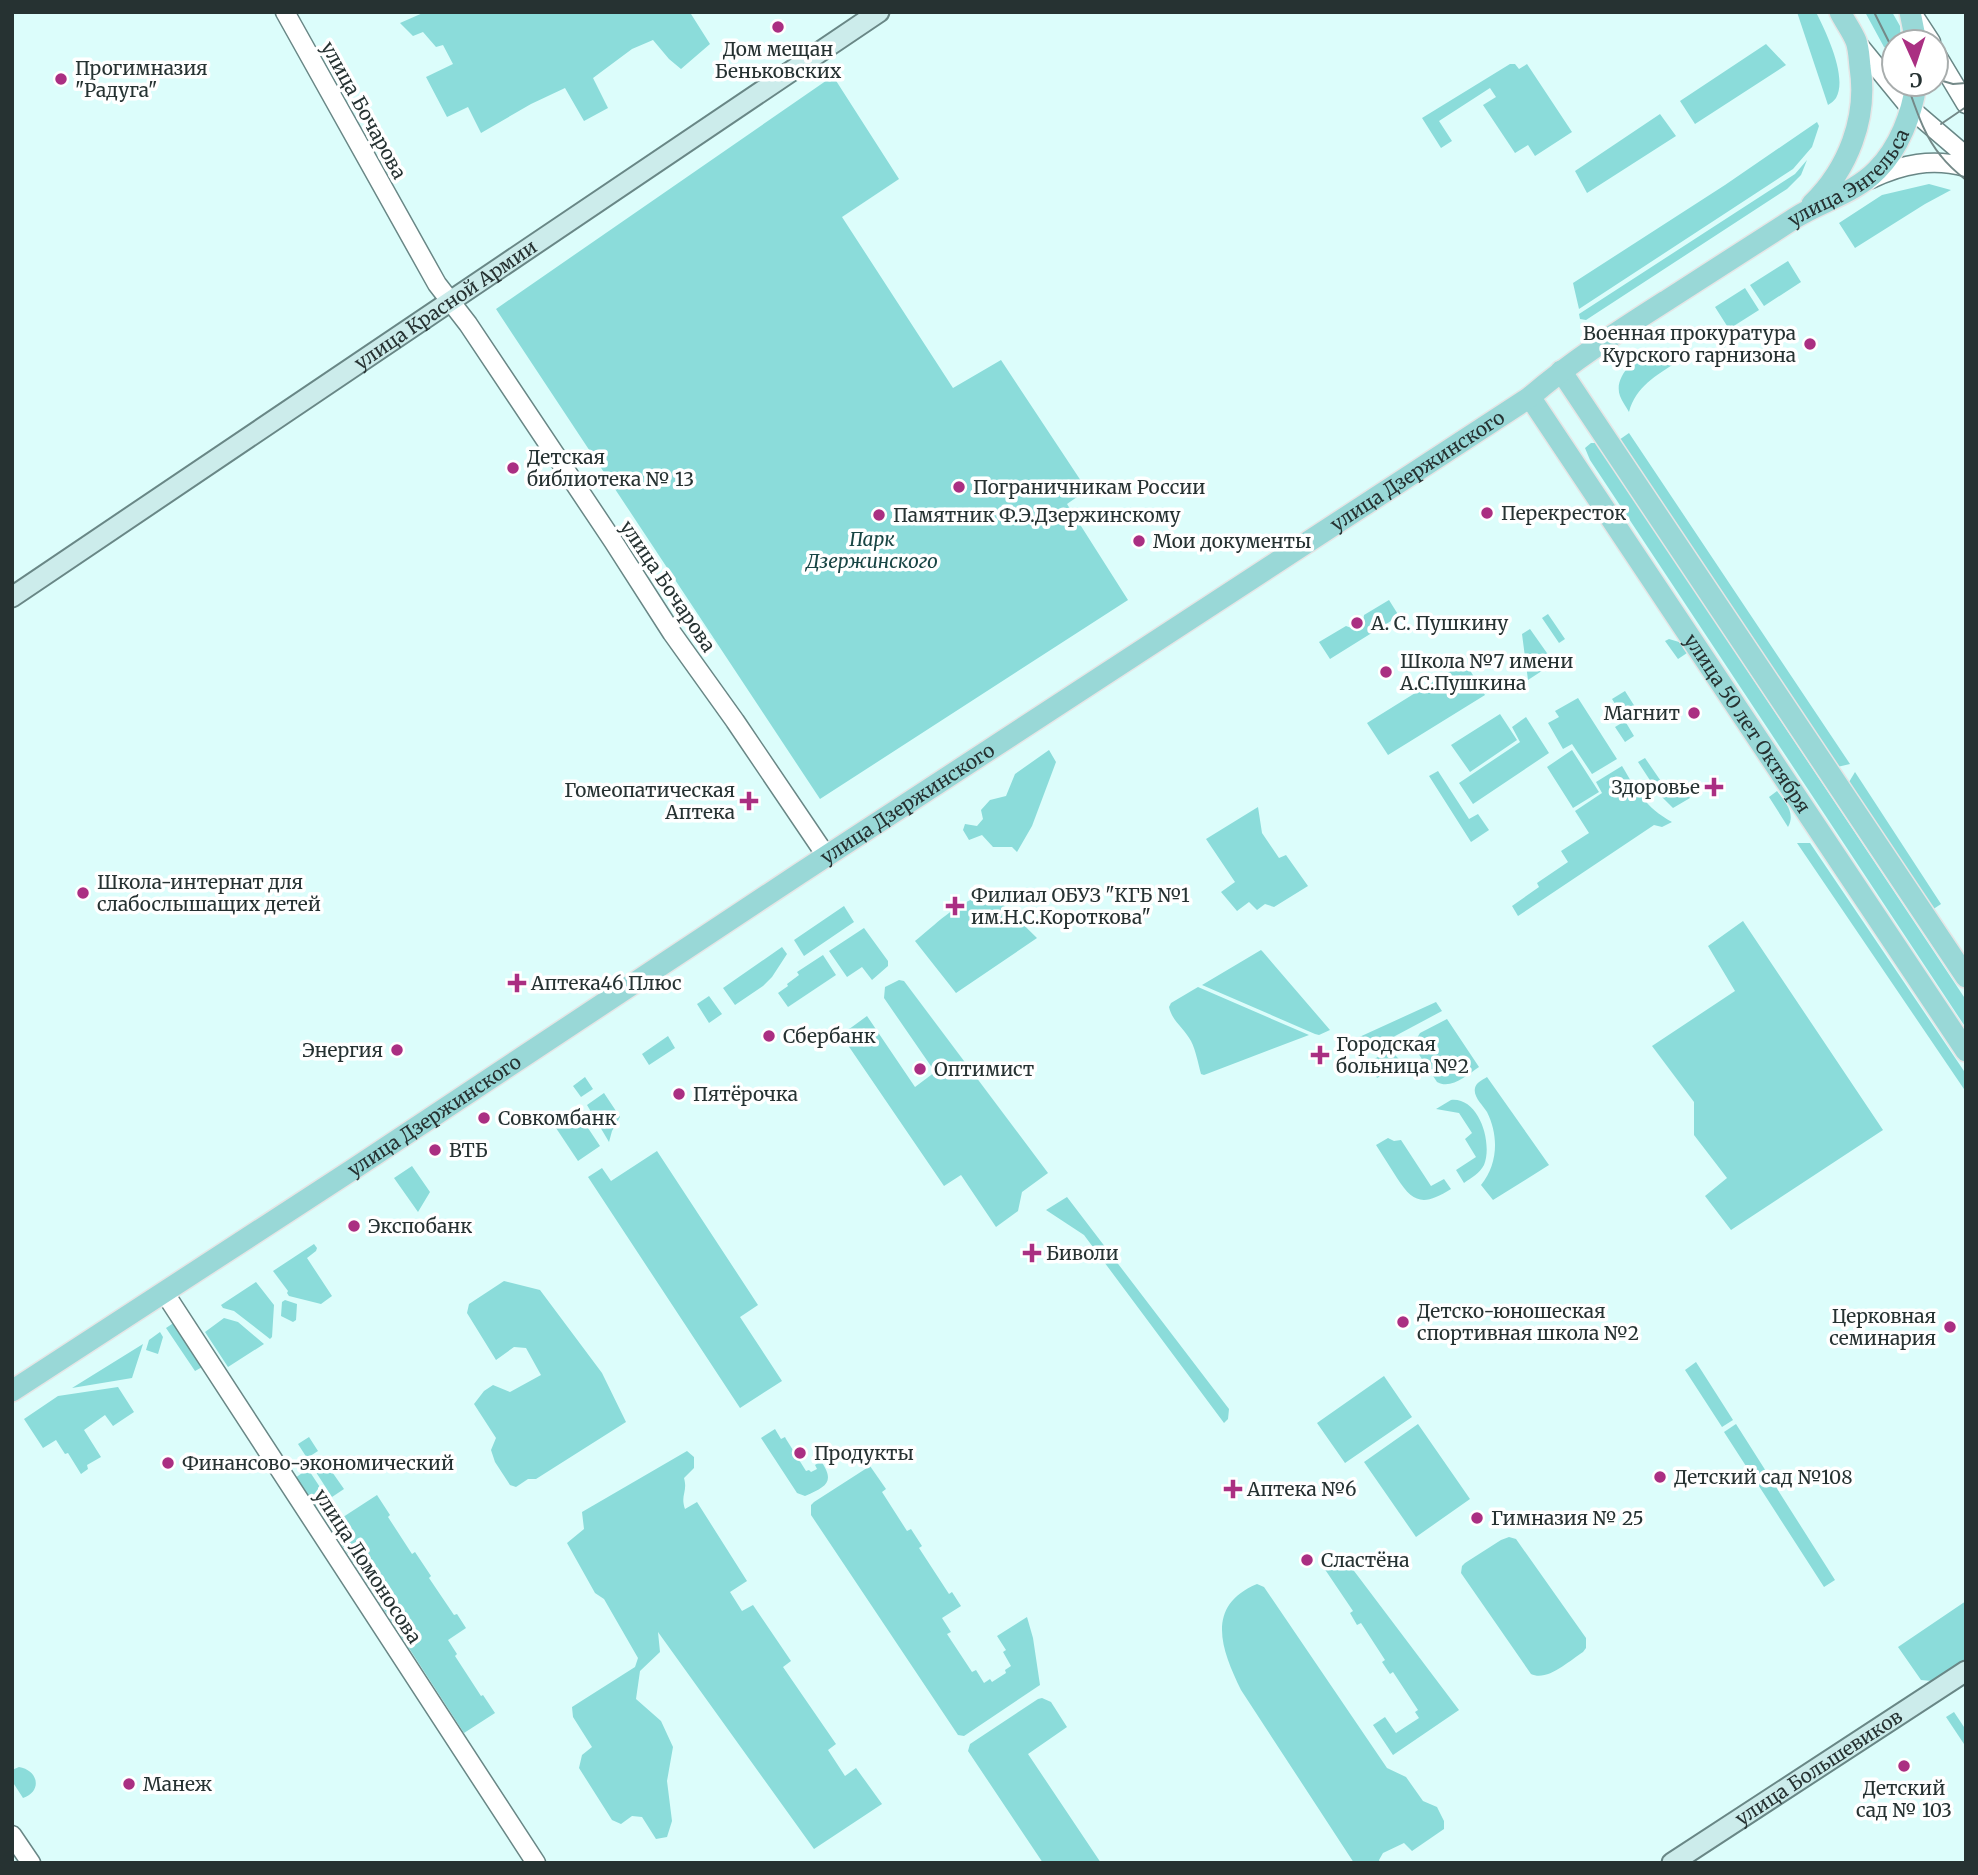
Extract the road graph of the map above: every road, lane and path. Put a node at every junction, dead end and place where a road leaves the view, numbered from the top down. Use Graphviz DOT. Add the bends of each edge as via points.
graph roads {
  1 [pos="285,12"];
  2 [pos="879,12"];
  3 [pos="1840,12"];
  4 [pos="1910,12"];
  5 [pos="1919,28"];
  6 [pos="1857,43"];
  7 [pos="1950,65"];
  8 [pos="1950,77"];
  9 [pos="1966,85"];
  10 [pos="1913,98"];
  11 [pos="1966,104"];
  12 [pos="1911,108"];
  13 [pos="1966,156"];
  14 [pos="1966,167"];
  15 [pos="1864,182"];
  16 [pos="1800,215"];
  17 [pos="450,301"];
  18 [pos="1561,371"];
  19 [pos="1530,397"];
  20 [pos="12,597"];
  21 [pos="827,857"];
  22 [pos="1966,976"];
  23 [pos="1966,1051"];
  24 [pos="164,1292"];
  25 [pos="12,1391"];
  26 [pos="1966,1671"];
  27 [pos="12,1835"];
  28 [pos="30,1863"];
  29 [pos="536,1863"];
  30 [pos="1672,1863"];
  1 -- 17 [label="street, улица Бочарова"];
  2 -- 17 [label="main road, улица Красной Армии"];
  3 -- 6 [label="main road, улица Энгельса"];
  4 -- 5 [label="main road"];
  6 -- 12 [label="street"];
  6 -- 16 [label="main road, улица Энгельса" via="1862,102 1852,147 1829,185"];
  7 -- 9 [label="street"];
  8 -- 11 [label="street"];
  10 -- 12 [label="main road, улица Энгельса"];
  12 -- 13 [label="street"];
  12 -- 15 [label="main road, улица Энгельса" via="1891,154"];
  14 -- 15 [label="street" via="1915,163"];
  15 -- 16 [label="main road, улица Энгельса"];
  16 -- 18 [label="main road, улица Дзержинского"];
  17 -- 20 [label="main road, улица Красной Армии"];
  17 -- 21 [label="street, улица Бочарова"];
  18 -- 19 [label="main road, улица Дзержинского"];
  18 -- 22 [label="main road, улица 50 лет Октября"];
  19 -- 21 [label="main road, улица Дзержинского"];
  19 -- 23 [label="main road, улица 50 лет Октября"];
  21 -- 24 [label="main road, улица Дзержинского"];
  24 -- 25 [label="main road, улица Дзержинского"];
  24 -- 29 [label="street, улица Ломоносова"];
  26 -- 30 [label="main road, улица Большевиков"];
  27 -- 28 [label="street"];
}
